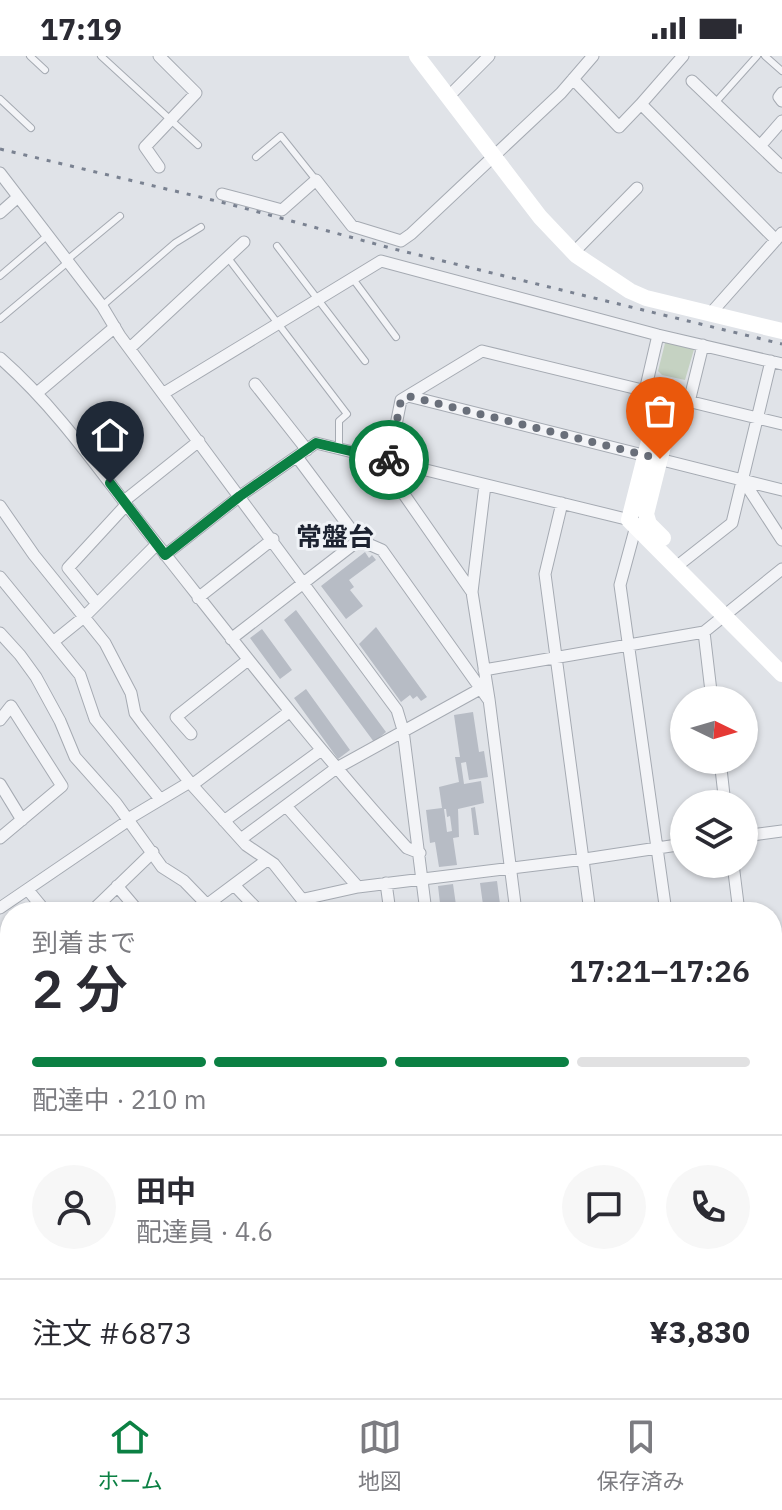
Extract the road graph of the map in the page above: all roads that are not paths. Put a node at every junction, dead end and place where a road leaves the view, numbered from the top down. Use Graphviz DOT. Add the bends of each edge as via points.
graph roads {
  1 [pos="30,56"];
  2 [pos="101,56"];
  3 [pos="159,56"];
  4 [pos="417,56"];
  5 [pos="489,56"];
  6 [pos="593,56"];
  7 [pos="683,56"];
  8 [pos="757,56"];
  9 [pos="765,56"];
  10 [pos="45,70"];
  11 [pos="782,71"];
  12 [pos="573,79"];
  13 [pos="692,81"];
  14 [pos="782,93"];
  15 [pos="448,97"];
  16 [pos="0,99"];
  17 [pos="782,101"];
  18 [pos="715,103"];
  19 [pos="641,104"];
  20 [pos="170,120"];
  21 [pos="782,121"];
  22 [pos="31,128"];
  23 [pos="198,145"];
  24 [pos="760,146"];
  25 [pos="494,155"];
  26 [pos="256,157"];
  27 [pos="159,167"];
  28 [pos="782,167"];
  29 [pos="0,173"];
  30 [pos="316,180"];
  31 [pos="637,188"];
  32 [pos="222,194"];
  33 [pos="18,197"];
  34 [pos="0,213"];
  35 [pos="120,216"];
  36 [pos="201,227"];
  37 [pos="48,235"];
  38 [pos="779,236"];
  39 [pos="244,242"];
  40 [pos="277,246"];
  41 [pos="573,253"];
  42 [pos="228,258"];
  43 [pos="68,261"];
  44 [pos="0,276"];
  45 [pos="353,278"];
  46 [pos="317,299"];
  47 [pos="102,306"];
  48 [pos="711,313"];
  49 [pos="0,319"];
  50 [pos="277,322"];
  51 [pos="115,327"];
  52 [pos="782,331"];
  53 [pos="658,335"];
  54 [pos="396,337"];
  55 [pos="703,345"];
  56 [pos="130,348"];
  57 [pos="0,358"];
  58 [pos="365,361"];
  59 [pos="777,363"];
  60 [pos="255,384"];
  61 [pos="37,393"];
  62 [pos="164,393"];
  63 [pos="408,396"];
  64 [pos="667,396"];
  65 [pos="759,418"];
  66 [pos="782,424"];
  67 [pos="199,441"];
  68 [pos="339,449"];
  69 [pos="302,453"];
  70 [pos="652,458"];
  71 [pos="389,460"];
  72 [pos="743,480"];
  73 [pos="485,485"];
  74 [pos="782,490"];
  75 [pos="240,496"];
  76 [pos="125,503"];
  77 [pos="562,503"];
  78 [pos="0,506"];
  79 [pos="638,523"];
  80 [pos="273,539"];
  81 [pos="359,540"];
  82 [pos="782,540"];
  83 [pos="157,544"];
  84 [pos="165,555"];
  85 [pos="681,564"];
  86 [pos="782,569"];
  87 [pos="0,577"];
  88 [pos="304,583"];
  89 [pos="472,592"];
  90 [pos="198,598"];
  91 [pos="97,604"];
  92 [pos="728,612"];
  93 [pos="84,617"];
  94 [pos="704,632"];
  95 [pos="0,633"];
  96 [pos="231,639"];
  97 [pos="53,642"];
  98 [pos="629,645"];
  99 [pos="557,657"];
  100 [pos="782,659"];
  101 [pos="248,660"];
  102 [pos="484,670"];
  103 [pos="782,674"];
  104 [pos="710,686"];
  105 [pos="480,689"];
  106 [pos="489,699"];
  107 [pos="289,712"];
  108 [pos="0,720"];
  109 [pos="403,730"];
  110 [pos="191,734"];
  111 [pos="320,751"];
  112 [pos="335,769"];
  113 [pos="0,784"];
  114 [pos="191,784"];
  115 [pos="160,799"];
  116 [pos="286,806"];
  117 [pos="22,820"];
  118 [pos="129,820"];
  119 [pos="224,821"];
  120 [pos="782,831"];
  121 [pos="758,834"];
  122 [pos="0,838"];
  123 [pos="241,839"];
  124 [pos="670,846"];
  125 [pos="658,847"];
  126 [pos="153,852"];
  127 [pos="420,853"];
  128 [pos="585,859"];
  129 [pos="267,860"];
  130 [pos="511,869"];
  131 [pos="735,878"];
  132 [pos="423,879"];
  133 [pos="386,883"];
  134 [pos="234,885"];
  135 [pos="117,886"];
  136 [pos="358,887"];
  137 [pos="28,890"];
  138 [pos="304,899"];
  139 [pos="9,902"];
  140 [pos="38,902"];
  141 [pos="101,902"];
  142 [pos="131,902"];
  143 [pos="205,902"];
  144 [pos="217,902"];
  145 [pos="250,902"];
  146 [pos="306,902"];
  147 [pos="389,902"];
  148 [pos="425,902"];
  149 [pos="515,902"];
  150 [pos="589,902"];
  151 [pos="665,902"];
  152 [pos="738,902"];
  1 -- 10 [label="lane"];
  2 -- 20 [label="lane"];
  3 -- 20 [label="street" via="196,93"];
  4 -- 15 [label="street"];
  5 -- 15 [label="street"];
  6 -- 12 [label="street"];
  7 -- 19 [label="street"];
  8 -- 18 [label="lane"];
  9 -- 11 [label="lane"];
  12 -- 19 [label="street" via="619,127"];
  12 -- 25 [label="street"];
  13 -- 18 [label="street"];
  14 -- 17 [label="street"];
  15 -- 25 [label="street"];
  16 -- 22 [label="lane"];
  18 -- 24 [label="street"];
  19 -- 38 [label="street"];
  20 -- 23 [label="lane"];
  20 -- 27 [label="street" via="145,147"];
  21 -- 24 [label="street"];
  24 -- 28 [label="street"];
  25 -- 30 [label="street" via="401,241 352,226"];
  25 -- 41 [label="street"];
  26 -- 30 [label="lane" via="281,136"];
  29 -- 33 [label="street"];
  30 -- 32 [label="street" via="282,210"];
  31 -- 41 [label="street"];
  33 -- 34 [label="street"];
  33 -- 37 [label="street"];
  35 -- 43 [label="lane"];
  36 -- 47 [label="lane"];
  37 -- 43 [label="street"];
  37 -- 44 [label="lane"];
  38 -- 48 [label="street"];
  39 -- 42 [label="street"];
  40 -- 46 [label="lane"];
  41 -- 48 [label="street" via="630,291"];
  42 -- 50 [label="lane"];
  42 -- 56 [label="street"];
  43 -- 47 [label="street"];
  43 -- 49 [label="lane"];
  45 -- 46 [label="street"];
  45 -- 53 [label="street" via="381,261"];
  45 -- 54 [label="lane"];
  46 -- 50 [label="street"];
  46 -- 58 [label="lane"];
  47 -- 51 [label="street"];
  48 -- 52 [label="street"];
  50 -- 62 [label="street"];
  50 -- 68 [label="lane" via="347,414 339,421"];
  51 -- 56 [label="street"];
  51 -- 61 [label="street"];
  53 -- 55 [label="street"];
  53 -- 64 [label="street"];
  55 -- 59 [label="street"];
  55 -- 64 [label="street"];
  56 -- 62 [label="street"];
  57 -- 61 [label="street"];
  59 -- 65 [label="street"];
  60 -- 69 [label="street"];
  61 -- 76 [label="street"];
  62 -- 67 [label="street"];
  63 -- 64 [label="street" via="482,351"];
  63 -- 70 [label="street"];
  63 -- 71 [label="street" via="401,400"];
  64 -- 65 [label="street"];
  64 -- 70 [label="street"];
  65 -- 66 [label="street"];
  65 -- 72 [label="street"];
  67 -- 75 [label="street"];
  67 -- 76 [label="street"];
  68 -- 69 [label="street" via="316,443"];
  68 -- 71 [label="street"];
  69 -- 75 [label="street"];
  69 -- 81 [label="street"];
  70 -- 72 [label="street"];
  70 -- 79 [label="street" via="646,514"];
  71 -- 73 [label="street"];
  71 -- 89 [label="street" via="387,470"];
  72 -- 74 [label="street"];
  72 -- 82 [label="street"];
  72 -- 85 [label="street" via="732,523"];
  73 -- 77 [label="street"];
  73 -- 89 [label="street"];
  75 -- 80 [label="street"];
  75 -- 84 [label="street"];
  76 -- 83 [label="street"];
  76 -- 91 [label="street" via="68,568"];
  77 -- 79 [label="street"];
  77 -- 99 [label="street" via="545,574"];
  78 -- 93 [label="street"];
  79 -- 85 [label="street"];
  79 -- 98 [label="street" via="620,585"];
  80 -- 88 [label="street"];
  80 -- 90 [label="street"];
  81 -- 88 [label="street"];
  81 -- 105 [label="street" via="382,550"];
  83 -- 84 [label="street"];
  83 -- 91 [label="street"];
  84 -- 90 [label="street"];
  85 -- 92 [label="street"];
  86 -- 92 [label="street"];
  87 -- 97 [label="street"];
  88 -- 96 [label="street"];
  88 -- 109 [label="street" via="397,710"];
  89 -- 102 [label="street"];
  90 -- 96 [label="street"];
  91 -- 93 [label="street"];
  92 -- 94 [label="street"];
  92 -- 100 [label="street"];
  92 -- 103 [label="street"];
  93 -- 97 [label="street"];
  93 -- 114 [label="street" via="121,672 135,713"];
  94 -- 98 [label="street"];
  94 -- 104 [label="street"];
  95 -- 118 [label="street" via="36,677 75,757"];
  96 -- 101 [label="street"];
  97 -- 115 [label="street" via="80,675 95,719"];
  98 -- 99 [label="street"];
  98 -- 125 [label="street"];
  99 -- 102 [label="street"];
  99 -- 128 [label="street"];
  101 -- 107 [label="street"];
  101 -- 110 [label="street" via="176,717"];
  102 -- 106 [label="street"];
  105 -- 106 [label="street"];
  105 -- 109 [label="street"];
  106 -- 130 [label="street"];
  107 -- 111 [label="street"];
  107 -- 114 [label="street"];
  108 -- 117 [label="street" via="11,706 62,786"];
  109 -- 112 [label="street"];
  109 -- 127 [label="street"];
  111 -- 112 [label="street"];
  111 -- 119 [label="street"];
  112 -- 116 [label="street"];
  112 -- 127 [label="street" via="407,848"];
  113 -- 117 [label="street"];
  114 -- 115 [label="street"];
  114 -- 119 [label="street"];
  115 -- 118 [label="street"];
  116 -- 123 [label="street"];
  116 -- 136 [label="street"];
  117 -- 122 [label="street"];
  118 -- 126 [label="street"];
  118 -- 137 [label="street"];
  119 -- 123 [label="street"];
  120 -- 121 [label="street"];
  123 -- 129 [label="street"];
  124 -- 125 [label="street"];
  125 -- 128 [label="street"];
  125 -- 151 [label="street"];
  126 -- 135 [label="street"];
  126 -- 143 [label="street" via="162,867"];
  127 -- 132 [label="street"];
  128 -- 130 [label="street"];
  128 -- 150 [label="street"];
  129 -- 134 [label="street"];
  129 -- 138 [label="street"];
  130 -- 132 [label="street"];
  130 -- 149 [label="street"];
  131 -- 152 [label="street"];
  132 -- 133 [label="street"];
  132 -- 148 [label="street"];
  133 -- 136 [label="street"];
  133 -- 147 [label="street"];
  134 -- 144 [label="street"];
  134 -- 145 [label="street"];
  135 -- 141 [label="street"];
  135 -- 142 [label="street"];
  136 -- 138 [label="street"];
  137 -- 139 [label="street"];
  137 -- 140 [label="street"];
  138 -- 146 [label="street"];
}
